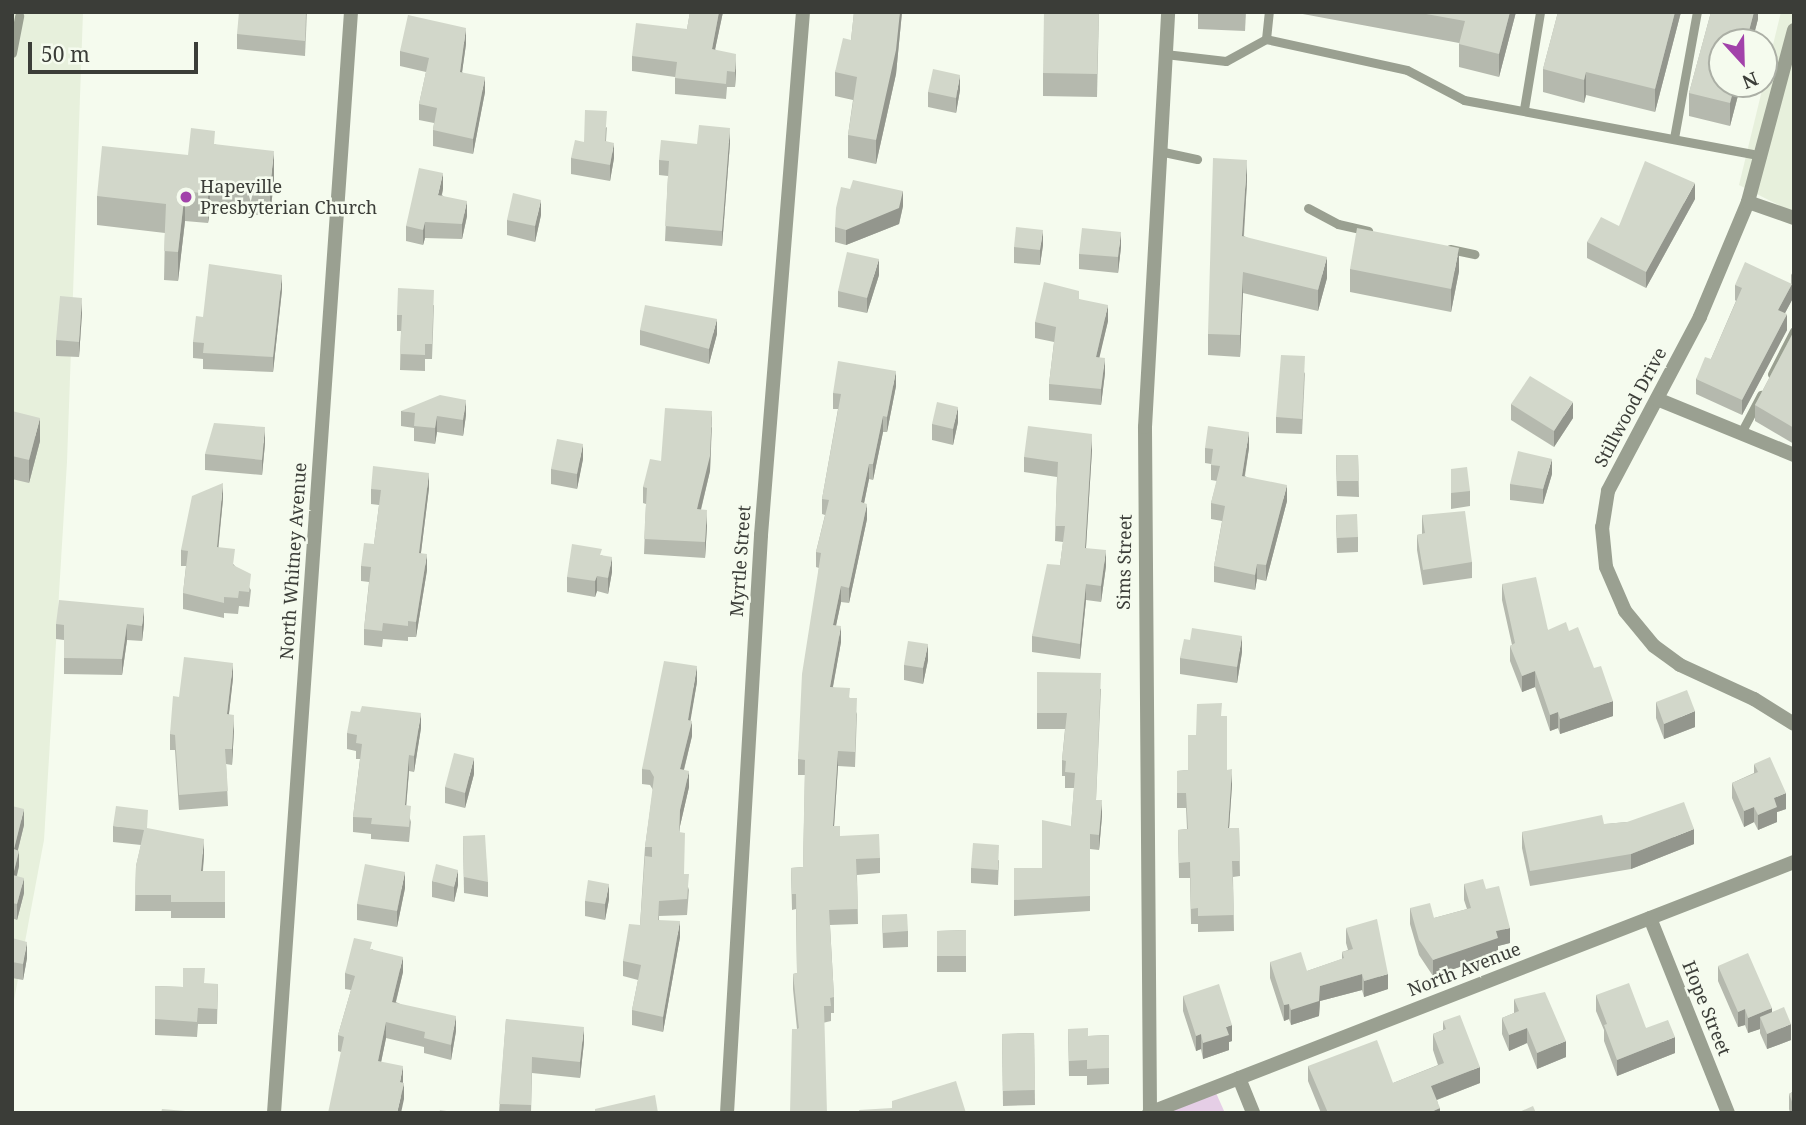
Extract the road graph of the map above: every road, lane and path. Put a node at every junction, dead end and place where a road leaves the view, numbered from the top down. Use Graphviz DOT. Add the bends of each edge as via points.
graph roads {
  1 [pos="351,12"];
  2 [pos="803,12"];
  3 [pos="1168,12"];
  4 [pos="1269,12"];
  5 [pos="1540,12"];
  6 [pos="1697,12"];
  7 [pos="19,16"];
  8 [pos="1794,30"];
  9 [pos="1266,39"];
  10 [pos="12,53"];
  11 [pos="1165,54"];
  12 [pos="1524,109"];
  13 [pos="1674,138"];
  14 [pos="1158,151"];
  15 [pos="1762,156"];
  16 [pos="1197,159"];
  17 [pos="1748,202"];
  18 [pos="1308,208"];
  19 [pos="1794,218"];
  20 [pos="1379,233"];
  21 [pos="1434,245"];
  22 [pos="1474,254"];
  23 [pos="1794,331"];
  24 [pos="1657,399"];
  25 [pos="1742,431"];
  26 [pos="1794,455"];
  27 [pos="1794,724"];
  28 [pos="1794,862"];
  29 [pos="1650,918"];
  30 [pos="1239,1078"];
  31 [pos="274,1113"];
  32 [pos="727,1113"];
  33 [pos="1149,1113"];
  34 [pos="1253,1113"];
  35 [pos="1728,1113"];
  1 -- 31 [label="street, North Whitney Avenue"];
  2 -- 32 [label="street, Myrtle Street" via="760,547"];
  3 -- 11 [label="street, Sims Street"];
  4 -- 9 [label="lane"];
  5 -- 12 [label="lane"];
  6 -- 13 [label="lane"];
  7 -- 10 [label="lane"];
  8 -- 15 [label="street, Stillwood Drive"];
  9 -- 11 [label="lane" via="1226,61"];
  9 -- 12 [label="lane" via="1407,70 1464,100"];
  11 -- 14 [label="street, Sims Street"];
  12 -- 13 [label="lane"];
  13 -- 15 [label="lane"];
  14 -- 16 [label="lane"];
  14 -- 33 [label="street, Sims Street" via="1145,427 1143,613"];
  15 -- 17 [label="street, Stillwood Drive"];
  17 -- 19 [label="street"];
  17 -- 24 [label="street, Stillwood Drive" via="1700,317"];
  18 -- 20 [label="lane" via="1338,224"];
  21 -- 22 [label="lane"];
  23 -- 25 [label="lane"];
  24 -- 25 [label="street"];
  24 -- 27 [label="street, Stillwood Drive" via="1608,491 1602,527 1611,578 1625,611 1654,646 1680,665 1754,699"];
  25 -- 26 [label="street"];
  28 -- 29 [label="street, North Avenue"];
  29 -- 30 [label="street, North Avenue"];
  29 -- 35 [label="street, Hope Street"];
  30 -- 33 [label="street, North Avenue"];
  30 -- 34 [label="street"];
}
